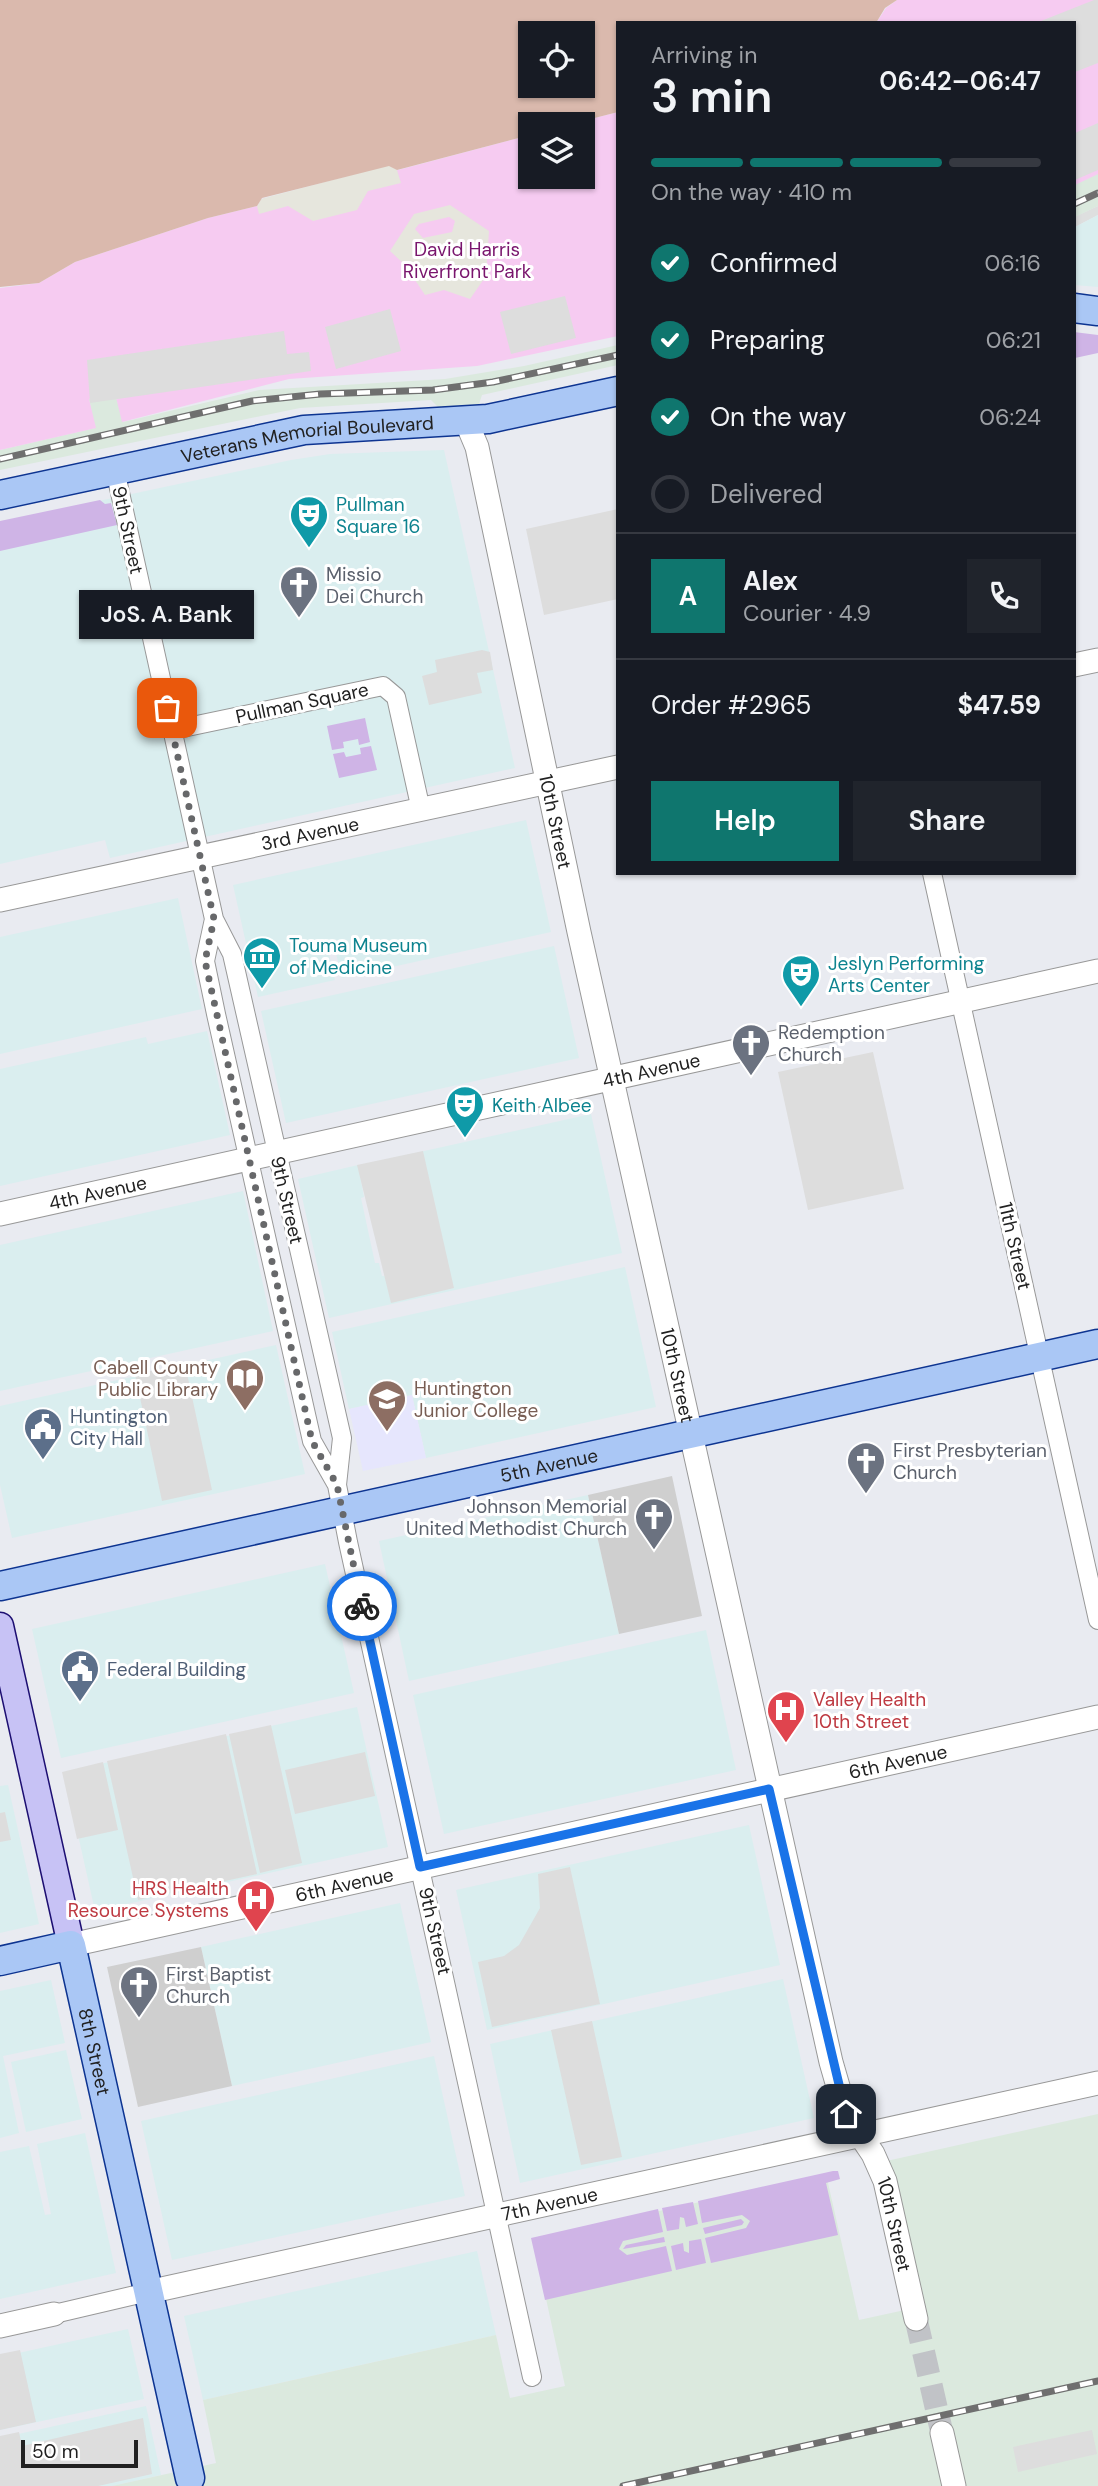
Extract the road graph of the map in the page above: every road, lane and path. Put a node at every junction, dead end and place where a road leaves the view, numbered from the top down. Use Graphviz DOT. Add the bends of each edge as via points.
graph roads {
  1 [pos="1076,308"];
  2 [pos="1098,312"];
  3 [pos="616,391"];
  4 [pos="466,421"];
  5 [pos="115,470"];
  6 [pos="0,495"];
  7 [pos="1098,660"];
  8 [pos="1076,665"];
  9 [pos="173,730"];
  10 [pos="616,767"];
  11 [pos="548,782"];
  12 [pos="421,810"];
  13 [pos="200,858"];
  14 [pos="932,875"];
  15 [pos="0,900"];
  16 [pos="214,919"];
  17 [pos="1098,971"];
  18 [pos="961,1002"];
  19 [pos="612,1079"];
  20 [pos="276,1153"];
  21 [pos="249,1159"];
  22 [pos="0,1214"];
  23 [pos="1098,1344"];
  24 [pos="1040,1357"];
  25 [pos="692,1435"];
  26 [pos="340,1499"];
  27 [pos="0,1587"];
  28 [pos="1098,1620"];
  29 [pos="0,1626"];
  30 [pos="1098,1717"];
  31 [pos="769,1789"];
  32 [pos="420,1867"];
  33 [pos="71,1945"];
  34 [pos="0,1961"];
  35 [pos="1098,2083"];
  36 [pos="859,2134"];
  37 [pos="497,2216"];
  38 [pos="148,2292"];
  39 [pos="54,2314"];
  40 [pos="916,2319"];
  41 [pos="0,2326"];
  42 [pos="531,2377"];
  43 [pos="942,2433"];
  44 [pos="190,2478"];
  45 [pos="954,2486"];
  1 -- 2 [label="main road"];
  3 -- 4 [label="main road, Veterans Memorial Boulevard"];
  4 -- 5 [label="main road, Veterans Memorial Boulevard" via="304,430"];
  4 -- 11 [label="street, 10th Street" via="477,447"];
  5 -- 6 [label="main road, Veterans Memorial Boulevard"];
  5 -- 9 [label="street, 9th Street"];
  7 -- 8 [label="street"];
  9 -- 12 [label="street, Pullman Square" via="383,687 396,697"];
  9 -- 13 [label="street, 9th Street"];
  10 -- 11 [label="street, 3rd Avenue"];
  11 -- 12 [label="street, 3rd Avenue"];
  11 -- 19 [label="street, 10th Street"];
  12 -- 13 [label="street, 3rd Avenue"];
  13 -- 15 [label="street, 3rd Avenue"];
  13 -- 16 [label="street, 9th Street"];
  14 -- 18 [label="street, 11th Street"];
  16 -- 20 [label="street, 9th Street" via="232,954"];
  16 -- 21 [label="street, 9th Street" via="205,961"];
  17 -- 18 [label="street, 4th Avenue"];
  18 -- 19 [label="street, 4th Avenue"];
  18 -- 24 [label="street, 11th Street"];
  19 -- 20 [label="street, 4th Avenue"];
  19 -- 25 [label="street, 10th Street"];
  20 -- 21 [label="street, 4th Avenue"];
  20 -- 26 [label="street, 9th Street" via="342,1438"];
  21 -- 22 [label="street, 4th Avenue"];
  21 -- 26 [label="street, 9th Street" via="312,1441"];
  23 -- 24 [label="main road, 5th Avenue"];
  24 -- 25 [label="main road, 5th Avenue"];
  24 -- 28 [label="street, 11th Street"];
  25 -- 26 [label="main road, 5th Avenue"];
  25 -- 31 [label="street, 10th Street"];
  26 -- 27 [label="main road, 5th Avenue"];
  26 -- 32 [label="street, 9th Street"];
  29 -- 33 [label="main road, 8th Street"];
  30 -- 31 [label="street, 6th Avenue"];
  31 -- 32 [label="street, 6th Avenue"];
  31 -- 36 [label="street, 10th Street" via="841,2100"];
  32 -- 33 [label="street, 6th Avenue"];
  32 -- 37 [label="street, 9th Street"];
  33 -- 34 [label="main road, 6th Avenue"];
  33 -- 38 [label="main road, 8th Street"];
  35 -- 36 [label="street, 7th Avenue"];
  36 -- 37 [label="street, 7th Avenue"];
  36 -- 40 [label="street, 10th Street" via="885,2181"];
  37 -- 38 [label="street, 7th Avenue"];
  37 -- 42 [label="street, 9th Street"];
  38 -- 39 [label="street, 7th Avenue"];
  38 -- 44 [label="main road, 8th Street"];
  39 -- 41 [label="street, 7th Avenue"];
  43 -- 45 [label="street"];
}
